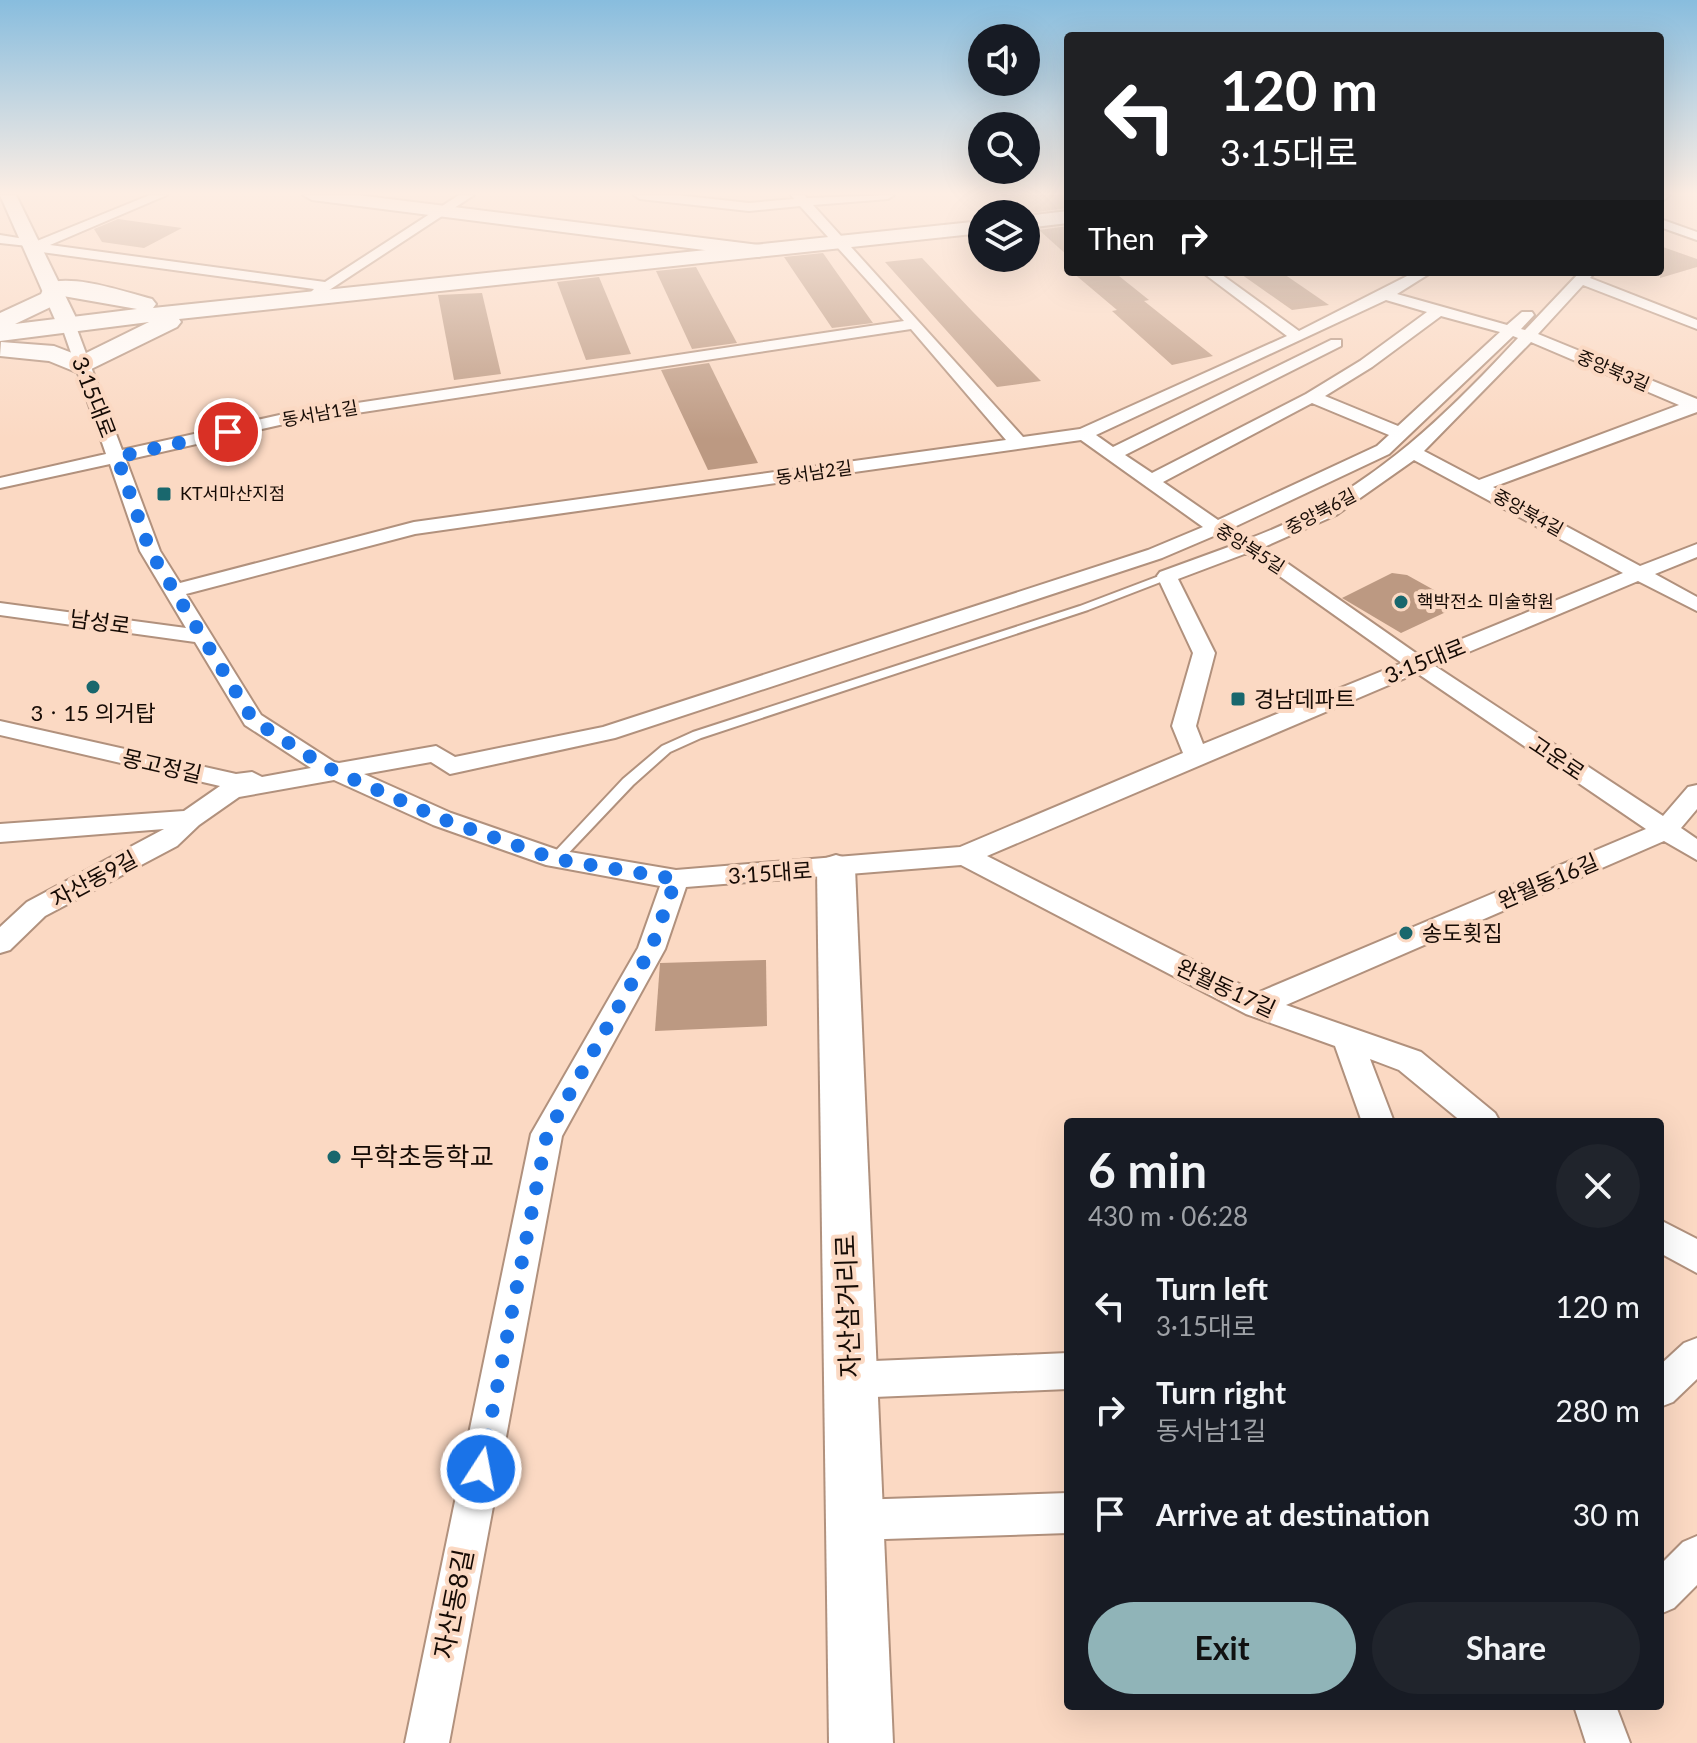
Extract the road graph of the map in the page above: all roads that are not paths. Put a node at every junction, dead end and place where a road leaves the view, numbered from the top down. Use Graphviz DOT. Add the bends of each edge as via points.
graph roads {
  1 [pos="48,276"];
  2 [pos="224,276"];
  3 [pos="343,276"];
  4 [pos="487,276"];
  5 [pos="871,276"];
  6 [pos="1215,276"];
  7 [pos="1417,276"];
  8 [pos="1584,276"];
  9 [pos="54,288"];
  10 [pos="319,292"];
  11 [pos="1385,295"];
  12 [pos="205,309"];
  13 [pos="1439,310"];
  14 [pos="0,322"];
  15 [pos="68,324"];
  16 [pos="915,324"];
  17 [pos="1697,325"];
  18 [pos="1523,327"];
  19 [pos="1298,337"];
  20 [pos="1336,343"];
  21 [pos="3,345"];
  22 [pos="81,366"];
  23 [pos="1312,397"];
  24 [pos="1696,405"];
  25 [pos="1400,433"];
  26 [pos="1084,434"];
  27 [pos="1019,444"];
  28 [pos="1415,453"];
  29 [pos="1112,454"];
  30 [pos="117,457"];
  31 [pos="1151,481"];
  32 [pos="0,483"];
  33 [pos="1480,486"];
  34 [pos="1217,528"];
  35 [pos="1247,544"];
  36 [pos="1697,550"];
  37 [pos="1640,573"];
  38 [pos="1167,576"];
  39 [pos="173,591"];
  40 [pos="1697,605"];
  41 [pos="0,609"];
  42 [pos="200,636"];
  43 [pos="1418,664"];
  44 [pos="0,728"];
  45 [pos="1196,756"];
  46 [pos="332,770"];
  47 [pos="1697,793"];
  48 [pos="190,819"];
  49 [pos="1664,831"];
  50 [pos="0,833"];
  51 [pos="1697,851"];
  52 [pos="964,856"];
  53 [pos="555,859"];
  54 [pos="836,868"];
  55 [pos="676,879"];
  56 [pos="0,943"];
  57 [pos="1256,1006"];
  58 [pos="1347,1038"];
  59 [pos="1377,1118"];
  60 [pos="1479,1118"];
  61 [pos="1664,1237"];
  62 [pos="1697,1257"];
  63 [pos="1697,1355"];
  64 [pos="1064,1371"];
  65 [pos="850,1380"];
  66 [pos="1664,1385"];
  67 [pos="1064,1513"];
  68 [pos="854,1520"];
  69 [pos="1697,1556"];
  70 [pos="1664,1590"];
  71 [pos="1596,1710"];
  72 [pos="427,1743"];
  73 [pos="861,1743"];
  74 [pos="1608,1743"];
  1 -- 9 [label="main road"];
  2 -- 10 [label="street"];
  3 -- 10 [label="street"];
  4 -- 10 [label="main road"];
  5 -- 16 [label="street"];
  6 -- 19 [label="street"];
  7 -- 11 [label="street, 동서남2길"];
  8 -- 17 [label="street"];
  8 -- 18 [label="street, 중앙북6길"];
  9 -- 12 [label="main road"];
  9 -- 14 [label="main road" via="51,298"];
  9 -- 15 [label="main road"];
  10 -- 12 [label="main road"];
  11 -- 13 [label="street, 중앙북3길"];
  11 -- 19 [label="street, 동서남2길"];
  12 -- 15 [label="main road"];
  12 -- 22 [label="main road"];
  13 -- 18 [label="street, 중앙북3길"];
  13 -- 23 [label="street"];
  15 -- 21 [label="main road"];
  15 -- 22 [label="street, 3·15대로"];
  16 -- 27 [label="street"];
  16 -- 30 [label="street, 동서남1길" via="284,419"];
  18 -- 24 [label="street, 중앙북3길"];
  18 -- 25 [label="street"];
  18 -- 28 [label="street, 중앙북6길"];
  19 -- 26 [label="street, 동서남2길"];
  20 -- 29 [label="street"];
  21 -- 22 [label="main road" via="54,354"];
  22 -- 30 [label="street, 3·15대로"];
  23 -- 25 [label="street"];
  23 -- 31 [label="street"];
  24 -- 33 [label="street"];
  25 -- 34 [label="street" via="1383,450"];
  26 -- 27 [label="street, 동서남2길"];
  26 -- 29 [label="street, 중앙북5길"];
  27 -- 39 [label="street, 동서남2길" via="414,528"];
  28 -- 33 [label="street, 중앙북4길"];
  28 -- 35 [label="street, 중앙북6길" via="1349,500 1279,535"];
  29 -- 31 [label="street, 중앙북5길"];
  30 -- 32 [label="street, 동서남1길"];
  30 -- 39 [label="street, 3·15대로" via="150,551"];
  31 -- 34 [label="street, 중앙북5길"];
  33 -- 37 [label="street, 중앙북4길"];
  34 -- 35 [label="street, 중앙북5길"];
  34 -- 46 [label="street" via="1155,554 607,733 450,766 436,754"];
  35 -- 38 [label="street, 중앙북6길"];
  35 -- 43 [label="street, 중앙북5길"];
  36 -- 37 [label="street, 3·15대로"];
  37 -- 40 [label="street, 중앙북4길"];
  37 -- 43 [label="street, 3·15대로"];
  38 -- 45 [label="street" via="1204,653 1184,726"];
  38 -- 53 [label="lane" via="666,749"];
  39 -- 42 [label="street, 3·15대로"];
  41 -- 42 [label="street, 남성로"];
  42 -- 46 [label="street, 3·15대로" via="253,720"];
  43 -- 45 [label="street, 3·15대로"];
  43 -- 49 [label="street, 고운로"];
  44 -- 46 [label="street, 몽고정길" via="236,782"];
  45 -- 52 [label="street, 3·15대로"];
  46 -- 48 [label="street, 자산동9길" via="232,790"];
  46 -- 53 [label="street, 3·15대로" via="442,819"];
  47 -- 49 [label="street"];
  48 -- 50 [label="street"];
  48 -- 56 [label="street, 자산동9길" via="168,840 36,909"];
  49 -- 51 [label="street, 고운로"];
  49 -- 57 [label="street, 완월동16길"];
  52 -- 54 [label="street, 3·15대로"];
  52 -- 57 [label="street, 완월동17길"];
  53 -- 55 [label="street, 3·15대로"];
  54 -- 55 [label="street, 3·15대로"];
  54 -- 65 [label="main road, 자산삼거리로"];
  55 -- 72 [label="street, 자산동8길" via="651,949 547,1134"];
  57 -- 58 [label="street, 완월동17길"];
  58 -- 59 [label="street"];
  58 -- 60 [label="street, 완월동17길" via="1410,1061"];
  61 -- 62 [label="street"];
  63 -- 66 [label="street"];
  64 -- 65 [label="street"];
  65 -- 68 [label="main road, 자산삼거리로"];
  67 -- 68 [label="street"];
  68 -- 73 [label="main road, 자산삼거리로"];
  69 -- 70 [label="street"];
  71 -- 74 [label="street"];
}
